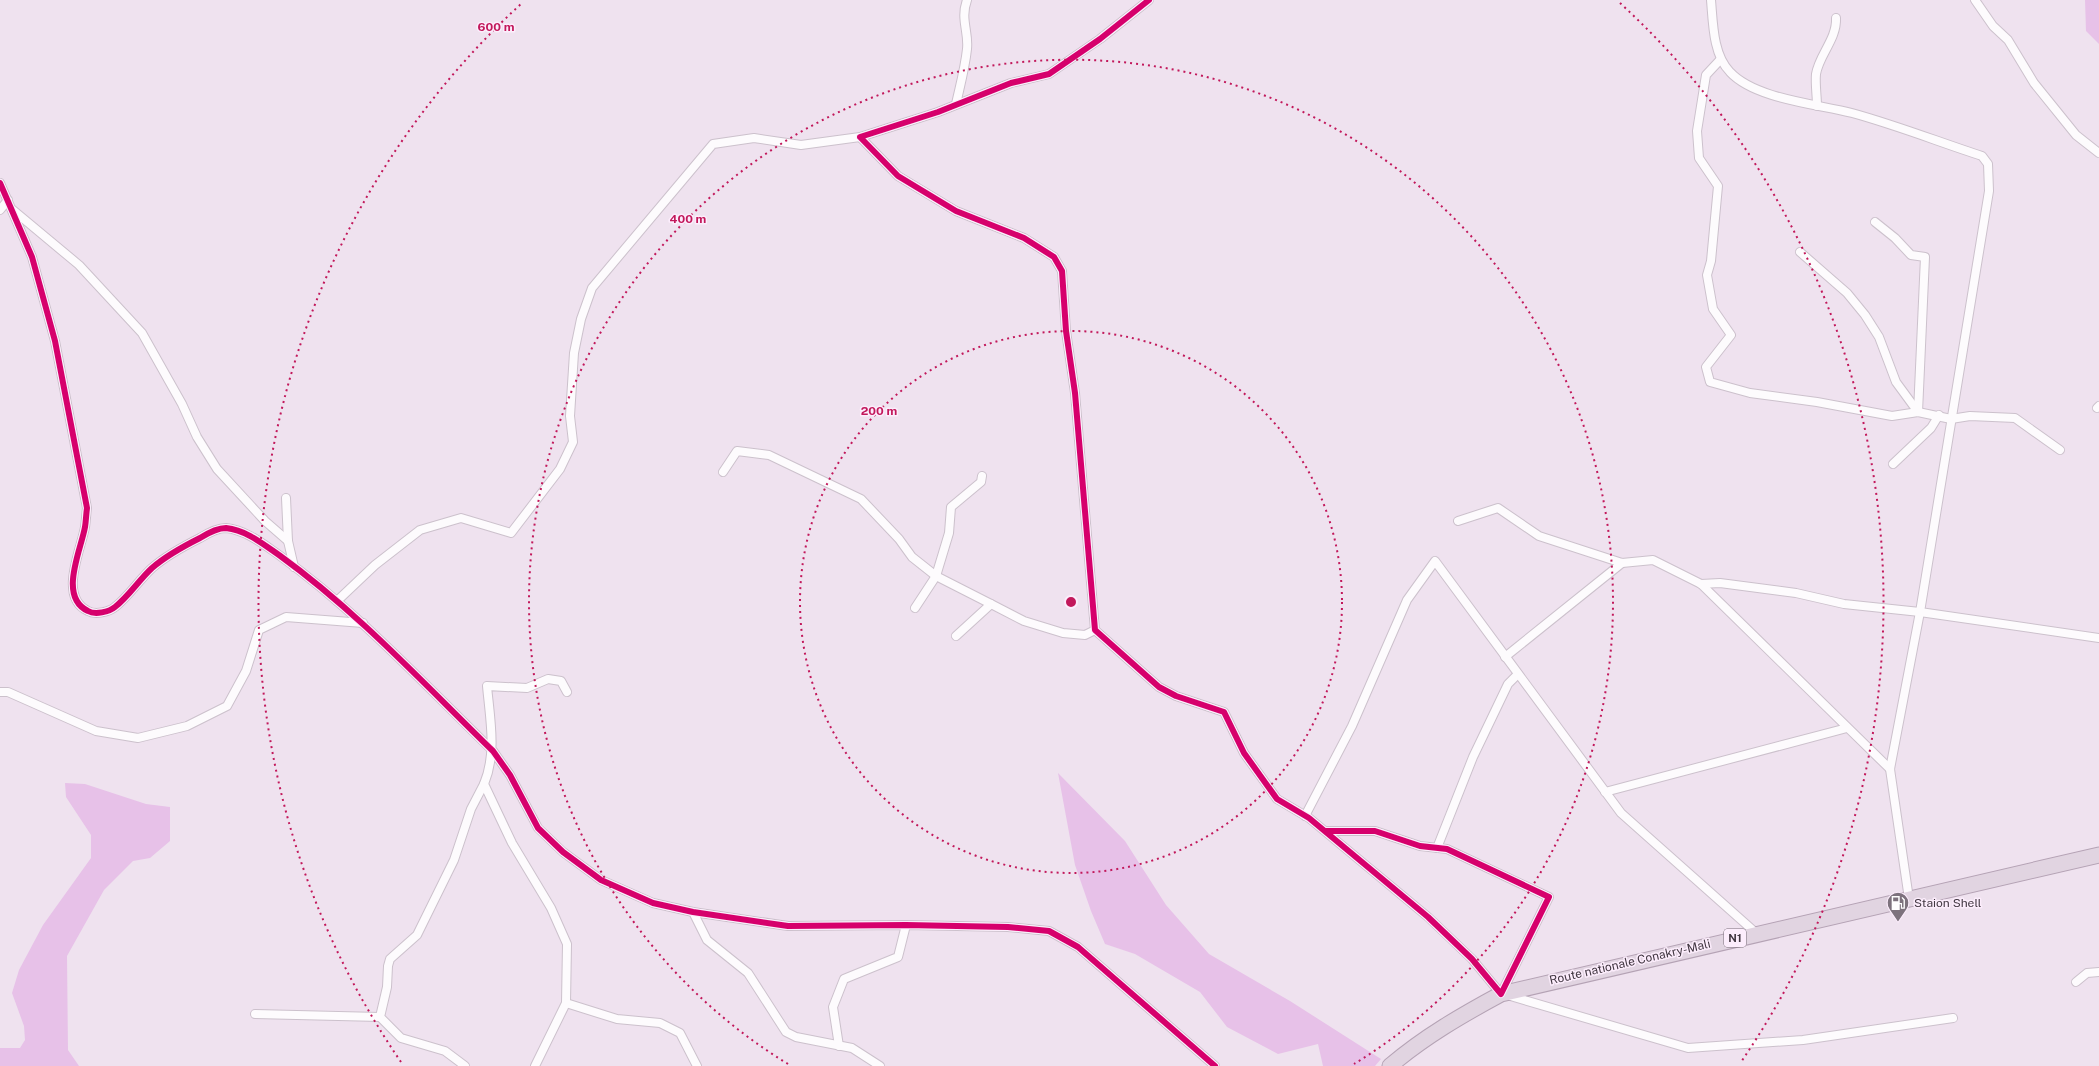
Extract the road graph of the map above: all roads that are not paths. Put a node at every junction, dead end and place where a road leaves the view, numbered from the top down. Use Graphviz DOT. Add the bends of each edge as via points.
graph roads {
  1 [pos="967,0"];
  2 [pos="1139,0"];
  3 [pos="1149,0"];
  4 [pos="1711,0"];
  5 [pos="1975,0"];
  6 [pos="1138,9"];
  7 [pos="1836,18"];
  8 [pos="1720,60"];
  9 [pos="956,104"];
  10 [pos="1817,106"];
  11 [pos="860,137"];
  12 [pos="2099,153"];
  13 [pos="0,183"];
  14 [pos="9,204"];
  15 [pos="0,210"];
  16 [pos="1876,222"];
  17 [pos="1800,252"];
  18 [pos="1918,412"];
  19 [pos="1939,415"];
  20 [pos="1952,419"];
  21 [pos="2060,450"];
  22 [pos="1893,464"];
  23 [pos="723,472"];
  24 [pos="982,476"];
  25 [pos="286,498"];
  26 [pos="1458,520"];
  27 [pos="288,541"];
  28 [pos="1622,563"];
  29 [pos="294,567"];
  30 [pos="936,576"];
  31 [pos="1701,584"];
  32 [pos="337,601"];
  33 [pos="991,604"];
  34 [pos="915,608"];
  35 [pos="1920,612"];
  36 [pos="363,623"];
  37 [pos="1095,630"];
  38 [pos="956,636"];
  39 [pos="2099,638"];
  40 [pos="1505,657"];
  41 [pos="1518,674"];
  42 [pos="0,692"];
  43 [pos="567,692"];
  44 [pos="1847,728"];
  45 [pos="493,751"];
  46 [pos="1890,769"];
  47 [pos="484,784"];
  48 [pos="1605,792"];
  49 [pos="1305,816"];
  50 [pos="1325,831"];
  51 [pos="1437,848"];
  52 [pos="2099,855"];
  53 [pos="1909,899"];
  54 [pos="693,912"];
  55 [pos="906,925"];
  56 [pos="1756,933"];
  57 [pos="2099,972"];
  58 [pos="2076,982"];
  59 [pos="1501,994"];
  60 [pos="566,1003"];
  61 [pos="255,1014"];
  62 [pos="380,1017"];
  63 [pos="1953,1018"];
  64 [pos="839,1046"];
  65 [pos="465,1066"];
  66 [pos="535,1066"];
  67 [pos="697,1066"];
  68 [pos="880,1066"];
  69 [pos="1214,1066"];
  70 [pos="1390,1066"];
  1 -- 9 [label="street" via="964,7 964,30 967,48"];
  2 -- 6 [label="street"];
  3 -- 6 [label="street"];
  4 -- 8 [label="street"];
  5 -- 12 [label="street" via="1993,26 2008,40 2034,83 2076,135"];
  6 -- 9 [label="street" via="1049,74 1011,83"];
  7 -- 10 [label="street" via="1837,30 1816,73"];
  8 -- 10 [label="street" via="1730,73 1750,87"];
  8 -- 18 [label="street" via="1706,75 1697,131 1699,158 1718,186 1708,282 1713,309 1731,335 1706,367 1710,382 1750,392 1892,416"];
  9 -- 11 [label="street"];
  10 -- 20 [label="street" via="1852,113 1982,156 1988,164 1989,191"];
  11 -- 32 [label="street" via="801,145 754,138 713,144 592,288 581,319 574,353 570,416 573,442 560,469 511,533 461,518 420,530 375,565"];
  11 -- 37 [label="street" via="898,176 956,211 1024,238 1054,257 1062,271"];
  13 -- 14 [label="street"];
  14 -- 15 [label="street"];
  14 -- 27 [label="street" via="79,265 142,333 216,468 265,521"];
  14 -- 29 [label="street" via="32,257 55,341 81,470 87,508 86,527 72,579 74,594 79,604 89,612 101,613 114,608 173,551 212,531 224,528 239,531 252,538"];
  16 -- 18 [label="street" via="1911,255 1925,257"];
  17 -- 18 [label="street" via="1847,293 1865,315 1879,337 1896,382"];
  18 -- 19 [label="street"];
  19 -- 20 [label="street"];
  19 -- 22 [label="street" via="1931,428"];
  20 -- 21 [label="street" via="1970,416 2015,418"];
  20 -- 35 [label="street"];
  23 -- 30 [label="street" via="736,451 769,455 861,499 899,539 912,557"];
  24 -- 30 [label="street" via="981,482 950,507 949,533"];
  25 -- 27 [label="street"];
  26 -- 28 [label="street" via="1498,508 1539,536"];
  27 -- 29 [label="street"];
  28 -- 31 [label="street" via="1653,560"];
  28 -- 40 [label="street"];
  29 -- 32 [label="street"];
  30 -- 33 [label="street"];
  30 -- 34 [label="street"];
  31 -- 35 [label="street" via="1720,583 1796,593 1844,604"];
  31 -- 44 [label="street"];
  32 -- 36 [label="street"];
  33 -- 37 [label="street" via="1024,621 1063,633 1085,635"];
  33 -- 38 [label="street"];
  35 -- 39 [label="street"];
  35 -- 46 [label="street"];
  36 -- 42 [label="street" via="286,617 259,630 246,672 227,706 187,726 138,738 96,730 8,692"];
  36 -- 45 [label="street"];
  37 -- 49 [label="street" via="1159,687 1176,696 1224,712 1244,753 1277,799"];
  40 -- 41 [label="street"];
  40 -- 49 [label="street" via="1435,562 1407,600 1352,726"];
  41 -- 48 [label="street"];
  41 -- 51 [label="street" via="1508,684 1473,757"];
  43 -- 45 [label="street" via="561,681 548,679 527,688 487,686"];
  44 -- 46 [label="street"];
  44 -- 48 [label="street"];
  45 -- 47 [label="street" via="490,770"];
  45 -- 54 [label="street" via="510,775 538,828 563,852 602,880 653,903"];
  46 -- 53 [label="street"];
  47 -- 60 [label="street" via="512,843 551,908 567,944"];
  47 -- 62 [label="street" via="471,809 454,860 418,934 390,959 388,987"];
  48 -- 56 [label="street" via="1621,812"];
  49 -- 50 [label="street"];
  50 -- 51 [label="street" via="1375,831 1420,846"];
  50 -- 59 [label="street" via="1428,917 1472,959"];
  51 -- 59 [label="street" via="1447,849 1550,897"];
  52 -- 53 [label="highway, Route nationale Conakry-Mali / N1"];
  53 -- 56 [label="highway, Route nationale Conakry-Mali / N1"];
  54 -- 55 [label="street" via="788,926"];
  54 -- 64 [label="street" via="707,940 748,973 786,1032 796,1037"];
  55 -- 64 [label="street" via="898,957 844,979 833,1007"];
  55 -- 69 [label="street" via="1008,927 1049,931 1078,947"];
  56 -- 59 [label="highway, Route nationale Conakry-Mali / N1"];
  57 -- 58 [label="street" via="2087,973"];
  59 -- 63 [label="street" via="1688,1048 1803,1040"];
  59 -- 70 [label="highway, Route nationale Conakry-Mali / N1" via="1456,1018 1411,1048"];
  60 -- 66 [label="street"];
  60 -- 67 [label="street" via="617,1019 660,1023 680,1033"];
  61 -- 62 [label="street"];
  62 -- 65 [label="street" via="401,1038 445,1051"];
  64 -- 68 [label="street" via="852,1048"];
}
